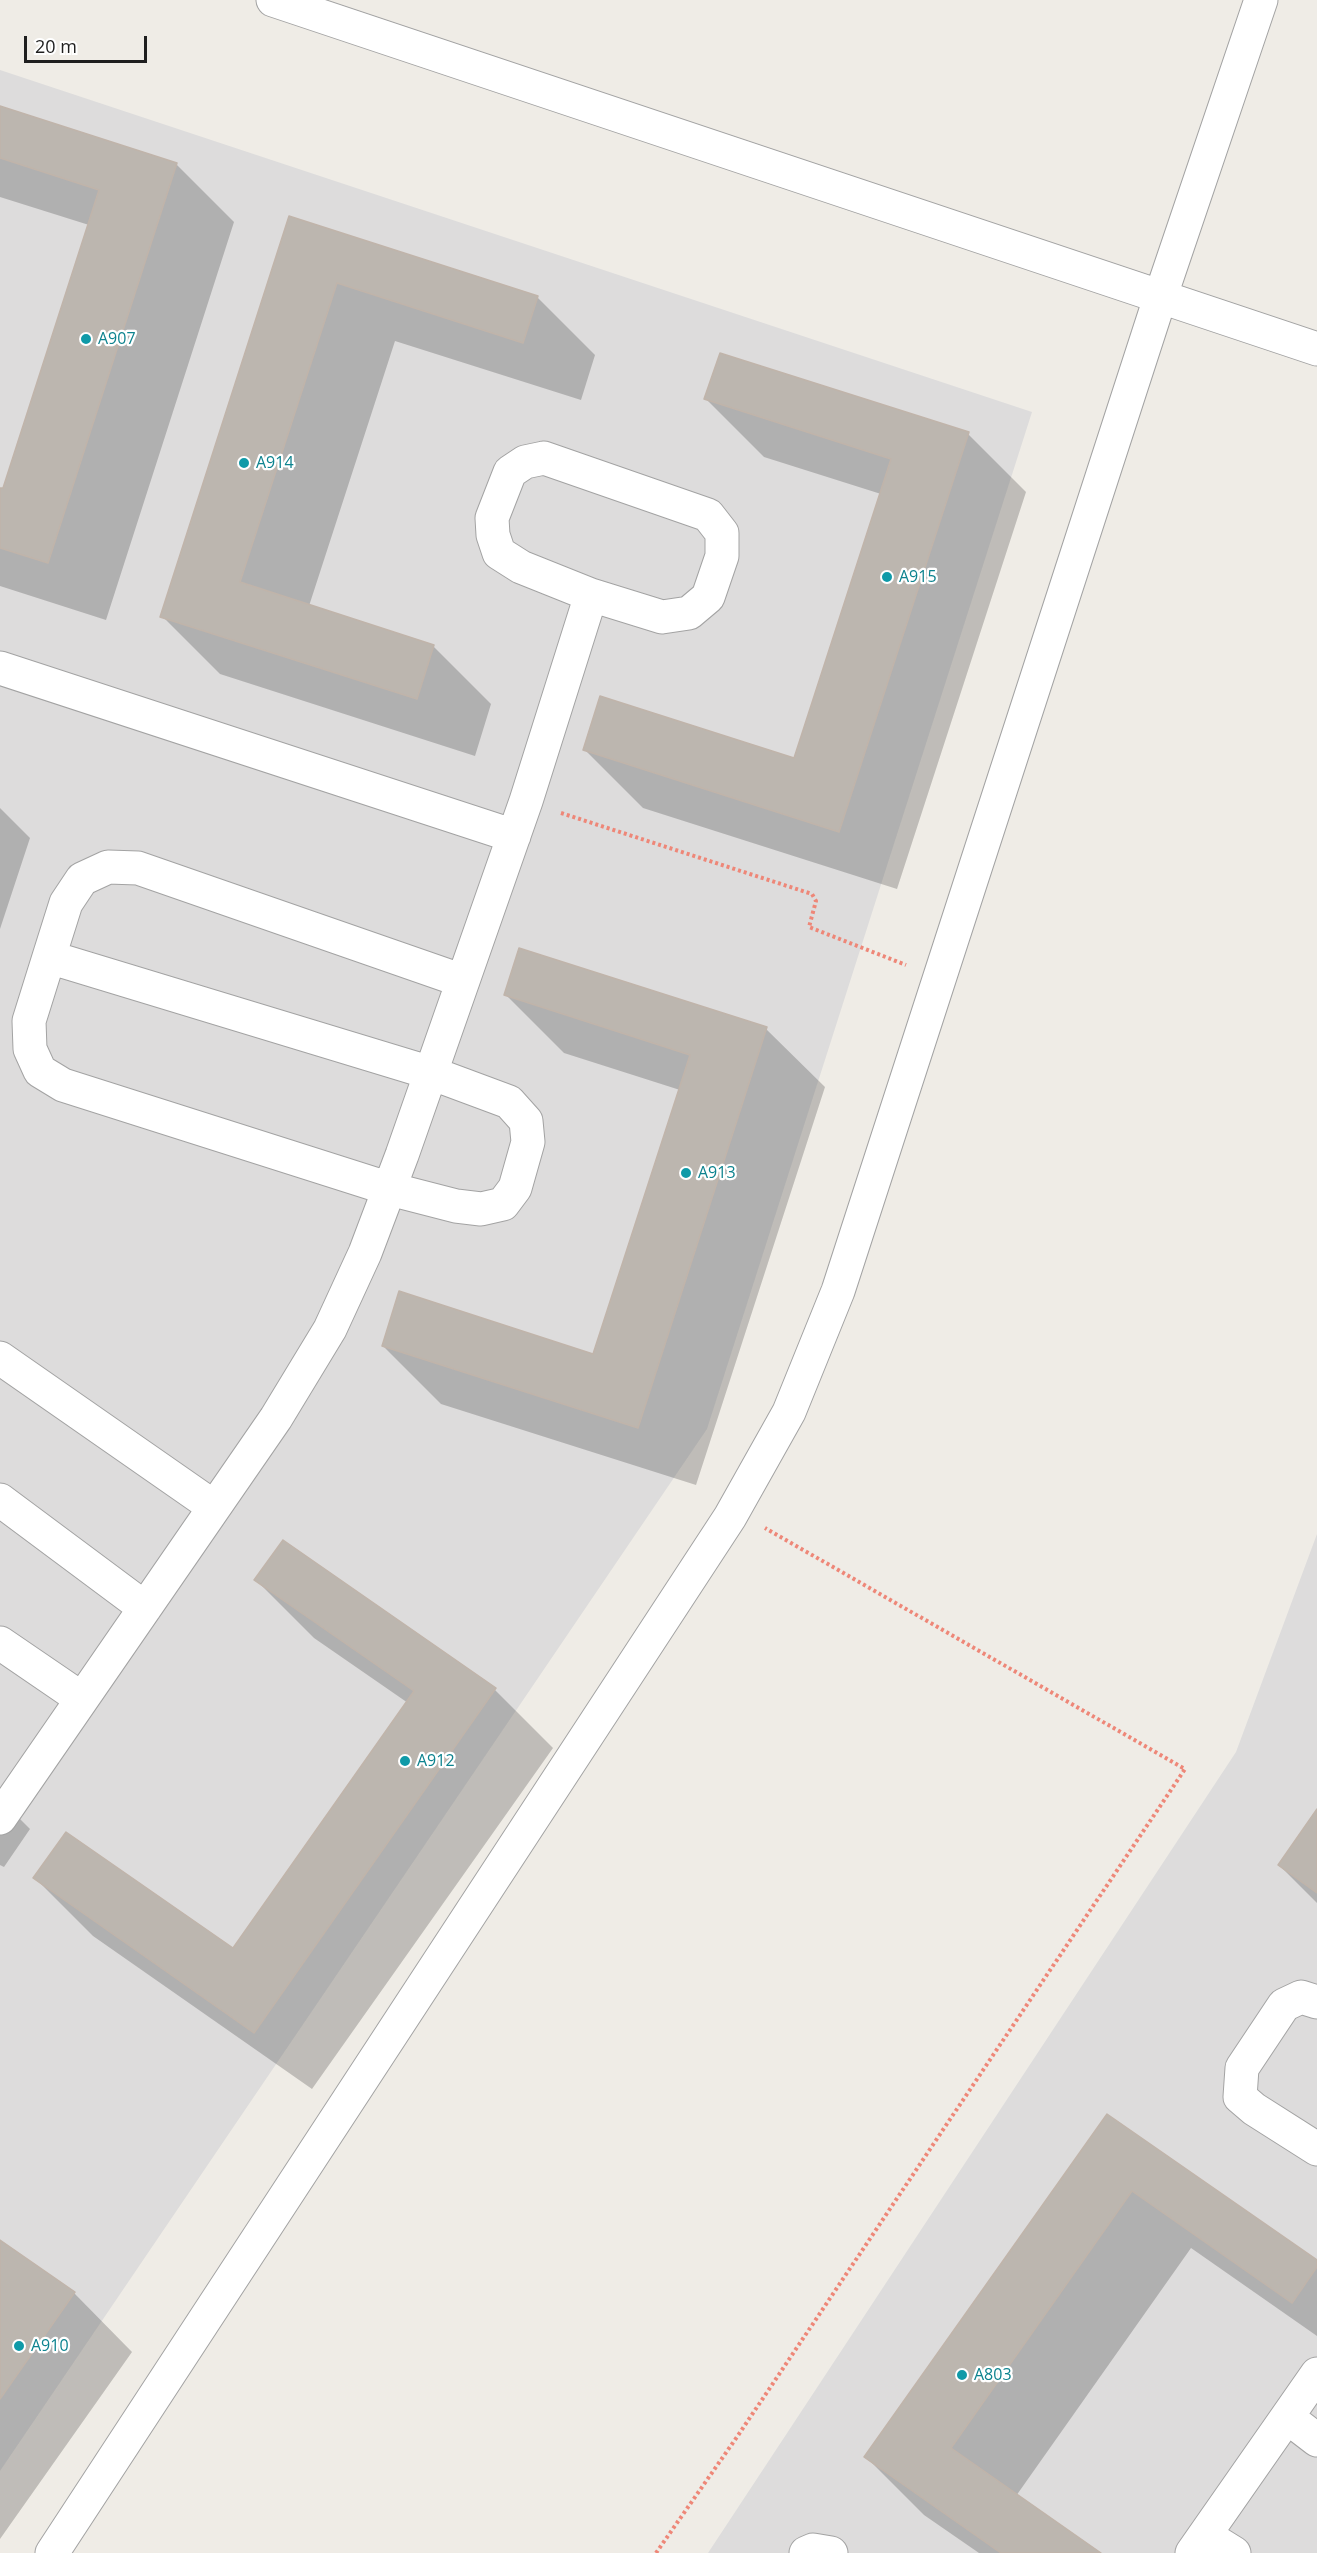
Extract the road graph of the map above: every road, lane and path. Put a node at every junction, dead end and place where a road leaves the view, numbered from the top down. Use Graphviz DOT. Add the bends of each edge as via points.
graph roads {
  1 [pos="273,0"];
  2 [pos="1260,0"];
  3 [pos="1160,298"];
  4 [pos="1317,349"];
  5 [pos="591,595"];
  6 [pos="0,668"];
  7 [pos="526,801"];
  8 [pos="514,836"];
  9 [pos="49,957"];
  10 [pos="939,978"];
  11 [pos="463,981"];
  12 [pos="431,1073"];
  13 [pos="390,1189"];
  14 [pos="0,1358"];
  15 [pos="0,1500"];
  16 [pos="214,1507"];
  17 [pos="734,1509"];
  18 [pos="145,1608"];
  19 [pos="0,1643"];
  20 [pos="82,1699"];
  21 [pos="0,1818"];
  22 [pos="1317,2002"];
  23 [pos="1317,2149"];
  24 [pos="1317,2374"];
  25 [pos="1287,2417"];
  26 [pos="1317,2440"];
  27 [pos="1199,2544"];
  28 [pos="52,2553"];
  29 [pos="656,2553"];
  30 [pos="806,2553"];
  31 [pos="831,2553"];
  32 [pos="1234,2553"];
  1 -- 3 [label="street"];
  2 -- 3 [label="street"];
  3 -- 4 [label="street"];
  3 -- 10 [label="street"];
  5 -- 5 [label="street" via="662,617 689,613 708,597 722,556 722,533 708,514 544,458 525,462 510,472 492,518 499,553 520,567"];
  5 -- 7 [label="street"];
  6 -- 8 [label="street"];
  7 -- 8 [label="street"];
  7 -- 10 [label="path" via="812,894 816,901 809,927"];
  8 -- 11 [label="street"];
  9 -- 11 [label="street" via="66,903 82,879 108,867 138,868"];
  9 -- 12 [label="street"];
  9 -- 13 [label="street" via="29,1021 30,1049 40,1071 63,1085"];
  10 -- 17 [label="street" via="838,1291 789,1412"];
  11 -- 12 [label="street"];
  12 -- 13 [label="street"];
  12 -- 13 [label="street" via="509,1102 526,1121 528,1142 515,1188 503,1204 481,1209"];
  13 -- 16 [label="street" via="330,1329 276,1418"];
  14 -- 16 [label="street"];
  15 -- 18 [label="street"];
  16 -- 18 [label="street"];
  17 -- 28 [label="street"];
  17 -- 29 [label="path" via="1185,1769"];
  18 -- 20 [label="street"];
  19 -- 20 [label="street"];
  20 -- 21 [label="street"];
  22 -- 23 [label="street" via="1301,1997 1284,2004 1242,2068 1240,2097"];
  24 -- 25 [label="street"];
  25 -- 26 [label="street"];
  25 -- 27 [label="street"];
  27 -- 32 [label="street"];
  30 -- 31 [label="street"];
}
